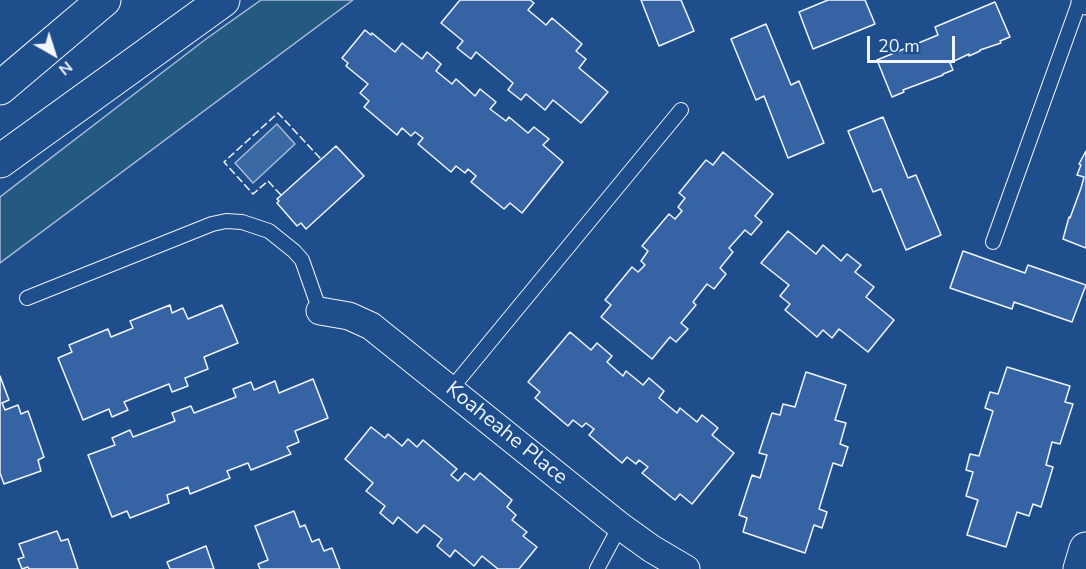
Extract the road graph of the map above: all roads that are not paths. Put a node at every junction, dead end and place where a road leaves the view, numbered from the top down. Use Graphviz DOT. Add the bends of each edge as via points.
graph roads {
  1 [pos="104,0"];
  2 [pos="223,0"];
  3 [pos="1080,0"];
  4 [pos="0,88"];
  5 [pos="681,110"];
  6 [pos="0,161"];
  7 [pos="993,242"];
  8 [pos="27,298"];
  9 [pos="320,311"];
  10 [pos="451,389"];
  11 [pos="620,526"];
  12 [pos="1086,549"];
  13 [pos="597,569"];
  14 [pos="686,569"];
  15 [pos="1080,569"];
  1 -- 4 [label="main road"];
  2 -- 6 [label="main road"];
  3 -- 7 [label="lane"];
  5 -- 10 [label="lane"];
  8 -- 9 [label="lane" via="226,221 269,231 294,251 302,260"];
  9 -- 10 [label="street, Koaheahe Place" via="349,316 372,326"];
  10 -- 11 [label="street, Koaheahe Place"];
  11 -- 13 [label="lane"];
  11 -- 14 [label="street, Koaheahe Place"];
  12 -- 15 [label="main road"];
}
